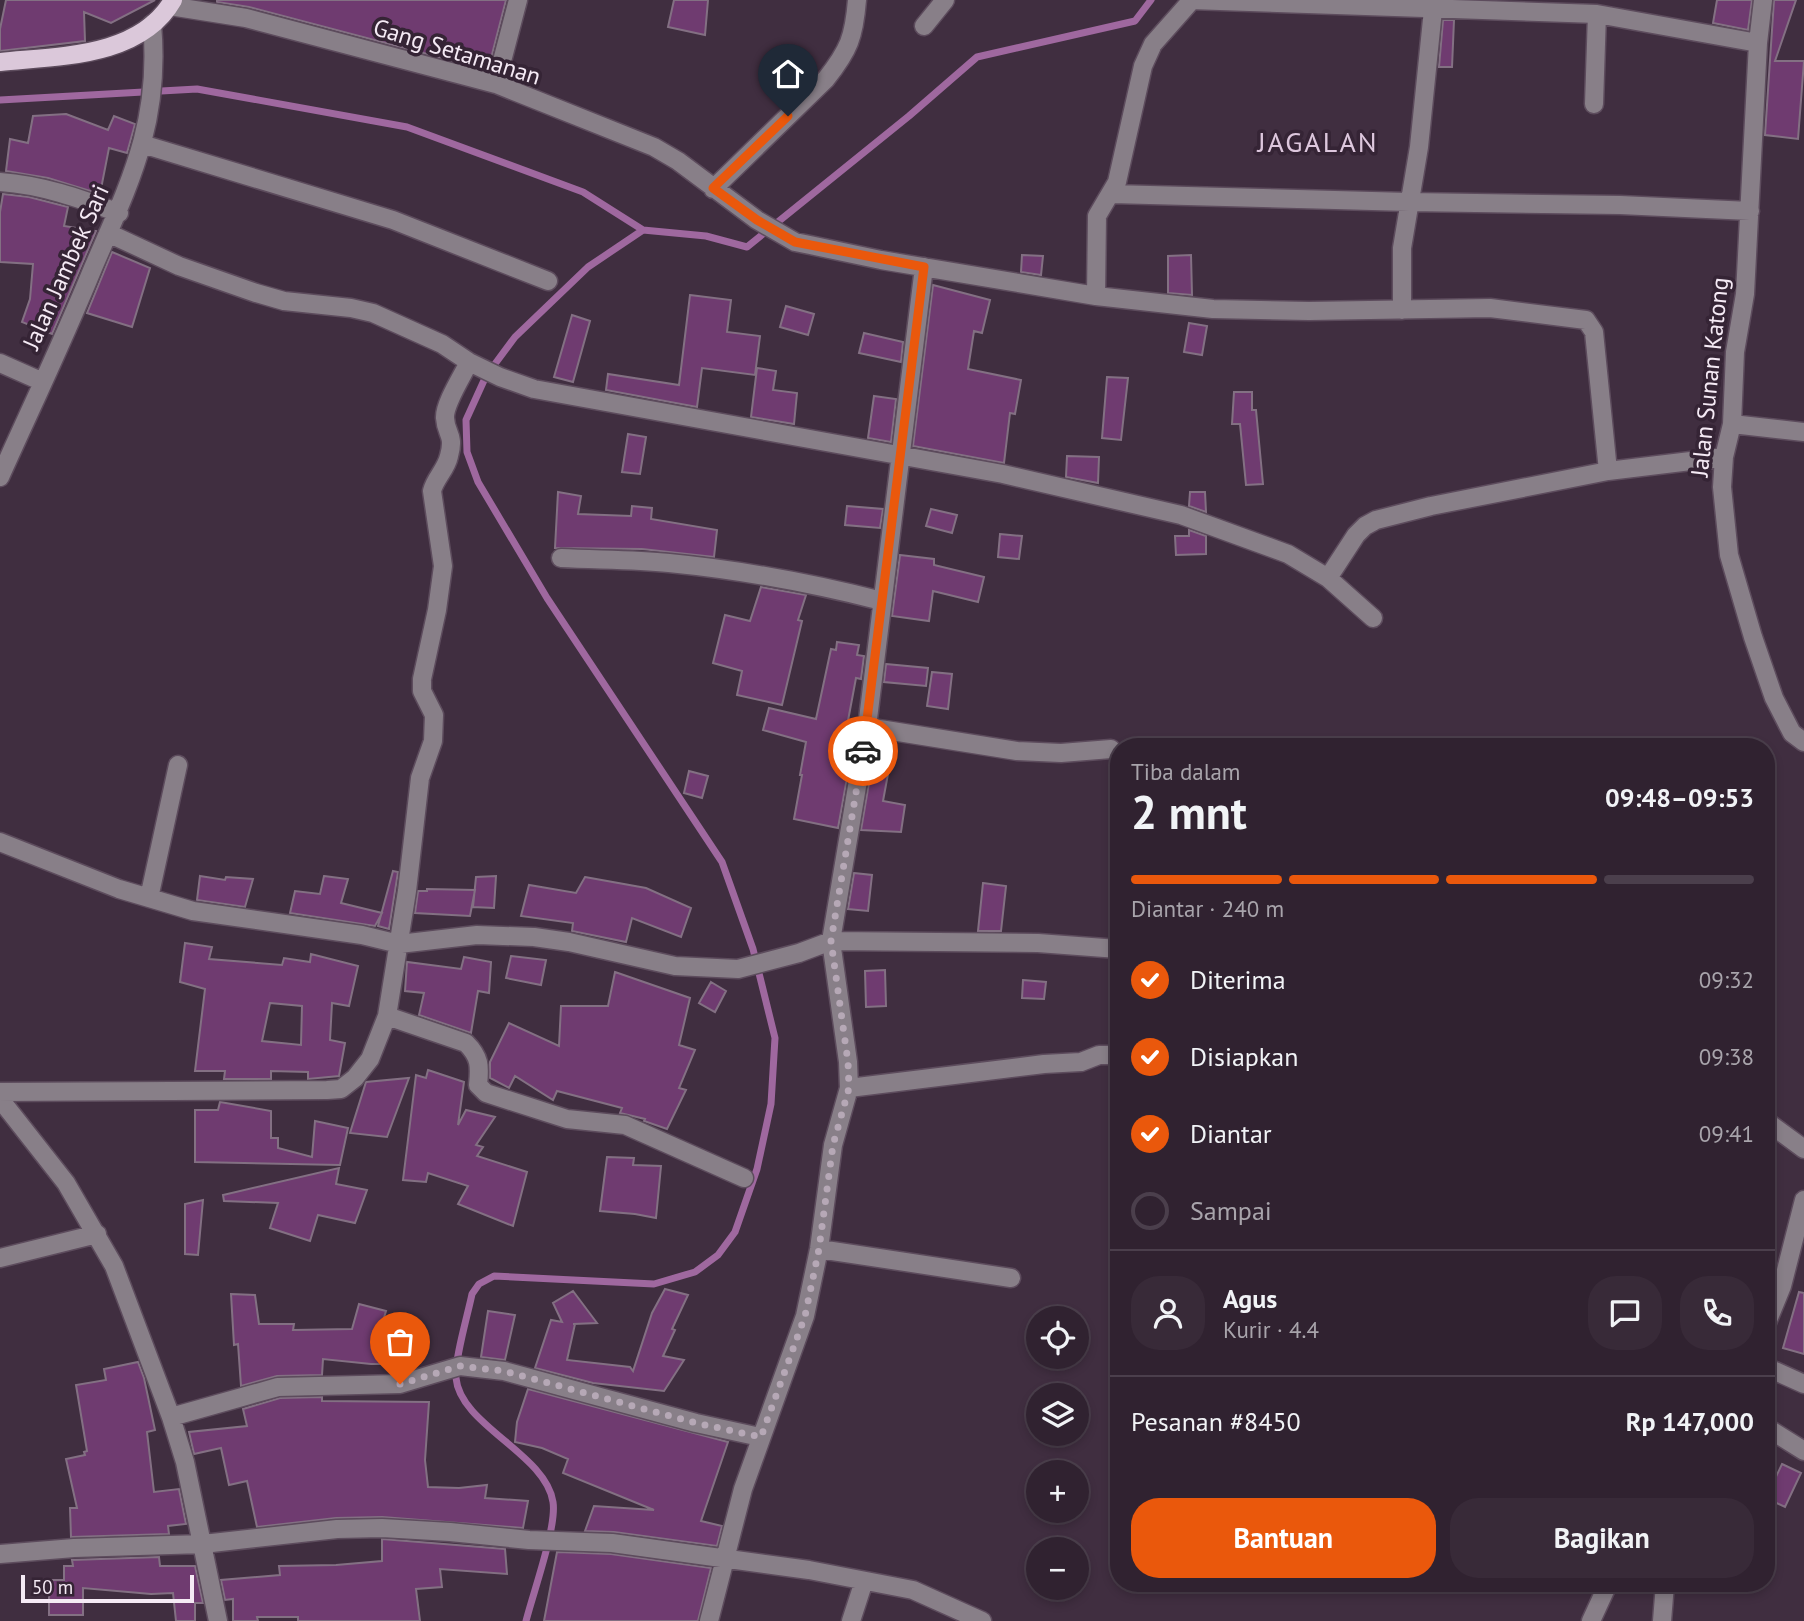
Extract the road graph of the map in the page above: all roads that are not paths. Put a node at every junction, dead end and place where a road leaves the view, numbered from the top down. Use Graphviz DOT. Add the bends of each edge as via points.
graph roads {
  1 [pos="519,0"];
  2 [pos="857,0"];
  3 [pos="945,0"];
  4 [pos="1191,0"];
  5 [pos="1763,0"];
  6 [pos="171,3"];
  7 [pos="1434,3"];
  8 [pos="1597,14"];
  9 [pos="152,24"];
  10 [pos="924,26"];
  11 [pos="1758,43"];
  12 [pos="0,62"];
  13 [pos="496,84"];
  14 [pos="1594,104"];
  15 [pos="142,144"];
  16 [pos="0,182"];
  17 [pos="713,188"];
  18 [pos="1112,194"];
  19 [pos="1409,202"];
  20 [pos="1750,211"];
  21 [pos="118,213"];
  22 [pos="108,233"];
  23 [pos="924,267"];
  24 [pos="548,281"];
  25 [pos="1096,296"];
  26 [pos="1402,310"];
  27 [pos="0,363"];
  28 [pos="472,363"];
  29 [pos="43,382"];
  30 [pos="1732,424"];
  31 [pos="1804,432"];
  32 [pos="899,456"];
  33 [pos="1724,457"];
  34 [pos="1608,471"];
  35 [pos="0,477"];
  36 [pos="561,558"];
  37 [pos="1328,578"];
  38 [pos="882,601"];
  39 [pos="1373,618"];
  40 [pos="867,727"];
  41 [pos="1804,742"];
  42 [pos="1110,749"];
  43 [pos="178,765"];
  44 [pos="0,842"];
  45 [pos="149,898"];
  46 [pos="831,941"];
  47 [pos="399,944"];
  48 [pos="1110,948"];
  49 [pos="387,1016"];
  50 [pos="1110,1055"];
  51 [pos="849,1088"];
  52 [pos="0,1092"];
  53 [pos="0,1099"];
  54 [pos="1775,1128"];
  55 [pos="1804,1149"];
  56 [pos="744,1178"];
  57 [pos="1804,1200"];
  58 [pos="97,1234"];
  59 [pos="819,1249"];
  60 [pos="0,1258"];
  61 [pos="1011,1278"];
  62 [pos="1775,1303"];
  63 [pos="1775,1371"];
  64 [pos="1804,1384"];
  65 [pos="172,1417"];
  66 [pos="1775,1433"];
  67 [pos="761,1437"];
  68 [pos="1804,1451"];
  69 [pos="203,1544"];
  70 [pos="0,1554"];
  71 [pos="725,1559"];
  72 [pos="864,1581"];
  73 [pos="1604,1592"];
  74 [pos="1664,1592"];
  75 [pos="218,1621"];
  76 [pos="709,1621"];
  77 [pos="851,1621"];
  78 [pos="982,1621"];
  79 [pos="1591,1621"];
  80 [pos="1662,1621"];
  1 -- 13 [label="street"];
  2 -- 17 [label="street" via="850,45 842,59"];
  3 -- 10 [label="street"];
  4 -- 7 [label="street"];
  4 -- 18 [label="street" via="1153,44 1143,66"];
  5 -- 11 [label="street, Jalan Sunan Katong"];
  6 -- 9 [label="main road"];
  6 -- 13 [label="street, Gang Setamanan" via="246,18"];
  7 -- 8 [label="street"];
  7 -- 19 [label="street"];
  8 -- 11 [label="street"];
  8 -- 14 [label="street"];
  9 -- 12 [label="main road" via="110,48"];
  9 -- 15 [label="street, Jalan Jambek Sari" via="154,83"];
  11 -- 20 [label="street, Jalan Sunan Katong"];
  13 -- 17 [label="street, Gang Setamanan" via="654,147"];
  15 -- 21 [label="street, Jalan Jambek Sari"];
  15 -- 24 [label="street" via="393,220"];
  16 -- 21 [label="street" via="70,194"];
  17 -- 23 [label="street, Gang Setamanan" via="795,242"];
  18 -- 19 [label="street"];
  18 -- 25 [label="street" via="1097,216"];
  19 -- 20 [label="street"];
  19 -- 26 [label="street" via="1402,248"];
  20 -- 30 [label="street, Jalan Sunan Katong"];
  21 -- 22 [label="street, Jalan Jambek Sari"];
  22 -- 28 [label="street" via="256,293 373,313"];
  22 -- 29 [label="street, Jalan Jambek Sari"];
  23 -- 25 [label="street, Gang Setamanan"];
  23 -- 32 [label="street"];
  25 -- 26 [label="street, Gang Setamanan" via="1213,309"];
  26 -- 34 [label="street, Gang Setamanan" via="1490,308 1577,317 1590,323"];
  27 -- 29 [label="street"];
  28 -- 32 [label="street" via="500,377 555,393"];
  28 -- 47 [label="street" via="447,409 445,419 452,440 445,468 432,491 443,566 422,691 434,715 433,741 420,778"];
  29 -- 35 [label="street, Jalan Jambek Sari"];
  30 -- 31 [label="street"];
  30 -- 33 [label="street, Jalan Sunan Katong"];
  32 -- 37 [label="street" via="1181,514 1288,554"];
  32 -- 38 [label="street"];
  33 -- 34 [label="street"];
  33 -- 41 [label="street, Jalan Sunan Katong" via="1724,514 1737,587 1774,698 1791,733"];
  34 -- 37 [label="street" via="1376,520 1356,535"];
  36 -- 38 [label="street" via="666,562 739,571"];
  37 -- 39 [label="street"];
  38 -- 40 [label="street"];
  40 -- 42 [label="street" via="1017,751"];
  40 -- 46 [label="street"];
  43 -- 45 [label="street"];
  44 -- 45 [label="street"];
  45 -- 47 [label="street" via="193,911"];
  46 -- 47 [label="street" via="738,969 675,966 525,936 477,935"];
  46 -- 48 [label="street"];
  46 -- 51 [label="street"];
  47 -- 49 [label="street"];
  49 -- 52 [label="street" via="370,1059 341,1089"];
  49 -- 56 [label="street" via="466,1043 480,1063 478,1085 486,1093 568,1119 625,1125"];
  50 -- 51 [label="street"];
  51 -- 59 [label="street" via="831,1155"];
  53 -- 58 [label="street" via="66,1183"];
  54 -- 55 [label="street"];
  57 -- 62 [label="street"];
  58 -- 60 [label="street"];
  58 -- 65 [label="street" via="114,1266"];
  59 -- 61 [label="street"];
  59 -- 67 [label="street" via="805,1316"];
  63 -- 64 [label="street"];
  65 -- 67 [label="street" via="278,1387 400,1384 460,1366 504,1371"];
  65 -- 69 [label="street"];
  66 -- 68 [label="street"];
  67 -- 71 [label="street"];
  69 -- 70 [label="street"];
  69 -- 71 [label="street" via="382,1528 612,1543"];
  69 -- 75 [label="street"];
  71 -- 72 [label="street"];
  71 -- 76 [label="street"];
  72 -- 77 [label="street"];
  72 -- 78 [label="street" via="913,1590"];
  73 -- 79 [label="street"];
  74 -- 80 [label="street"];
}
